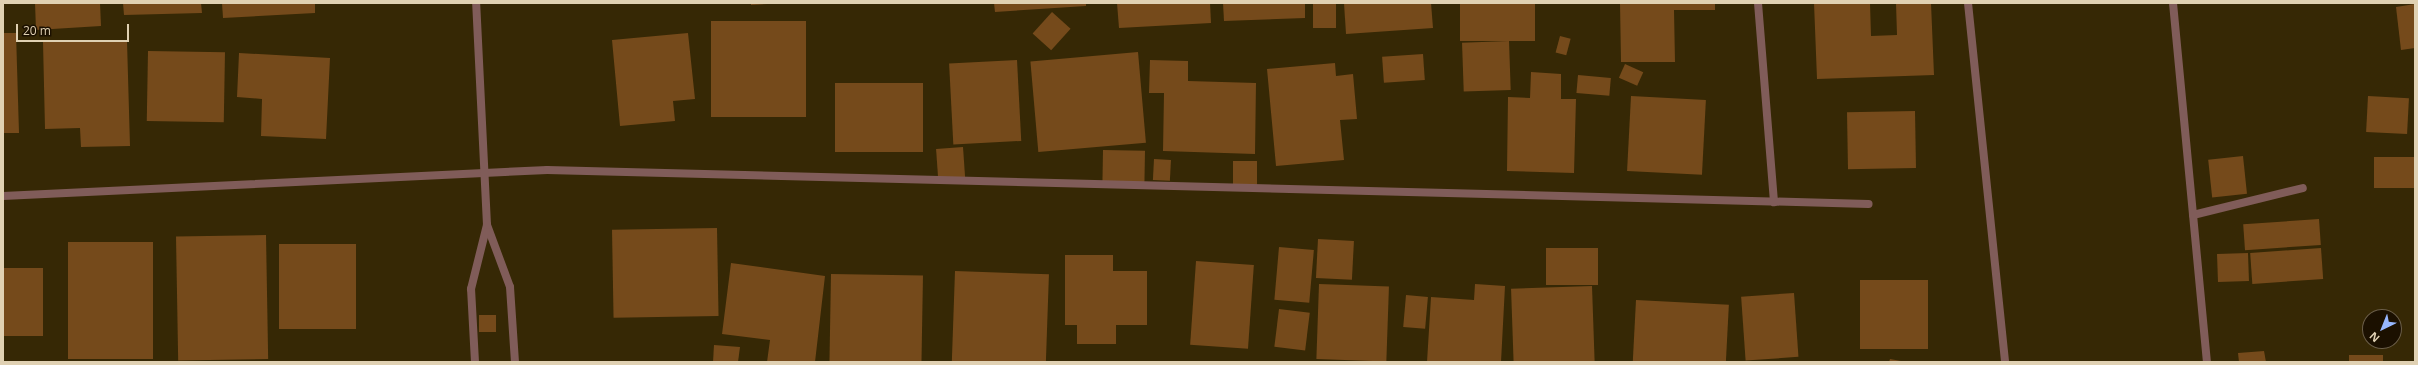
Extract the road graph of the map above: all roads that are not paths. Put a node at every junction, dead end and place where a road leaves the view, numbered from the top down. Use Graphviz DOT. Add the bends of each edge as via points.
graph roads {
  1 [pos="476,3"];
  2 [pos="1758,3"];
  3 [pos="1968,3"];
  4 [pos="2173,3"];
  5 [pos="485,172"];
  6 [pos="2303,188"];
  7 [pos="3,196"];
  8 [pos="1774,202"];
  9 [pos="1869,204"];
  10 [pos="2193,214"];
  11 [pos="487,225"];
  12 [pos="475,362"];
  13 [pos="515,362"];
  14 [pos="2005,362"];
  15 [pos="2207,362"];
  1 -- 5 [label="street"];
  2 -- 8 [label="street"];
  3 -- 14 [label="street"];
  4 -- 10 [label="street"];
  5 -- 7 [label="street"];
  5 -- 8 [label="street" via="678,172"];
  5 -- 11 [label="street"];
  6 -- 10 [label="street"];
  8 -- 9 [label="street"];
  10 -- 15 [label="street"];
  11 -- 12 [label="street" via="471,289"];
  11 -- 13 [label="street" via="510,287"];
}
